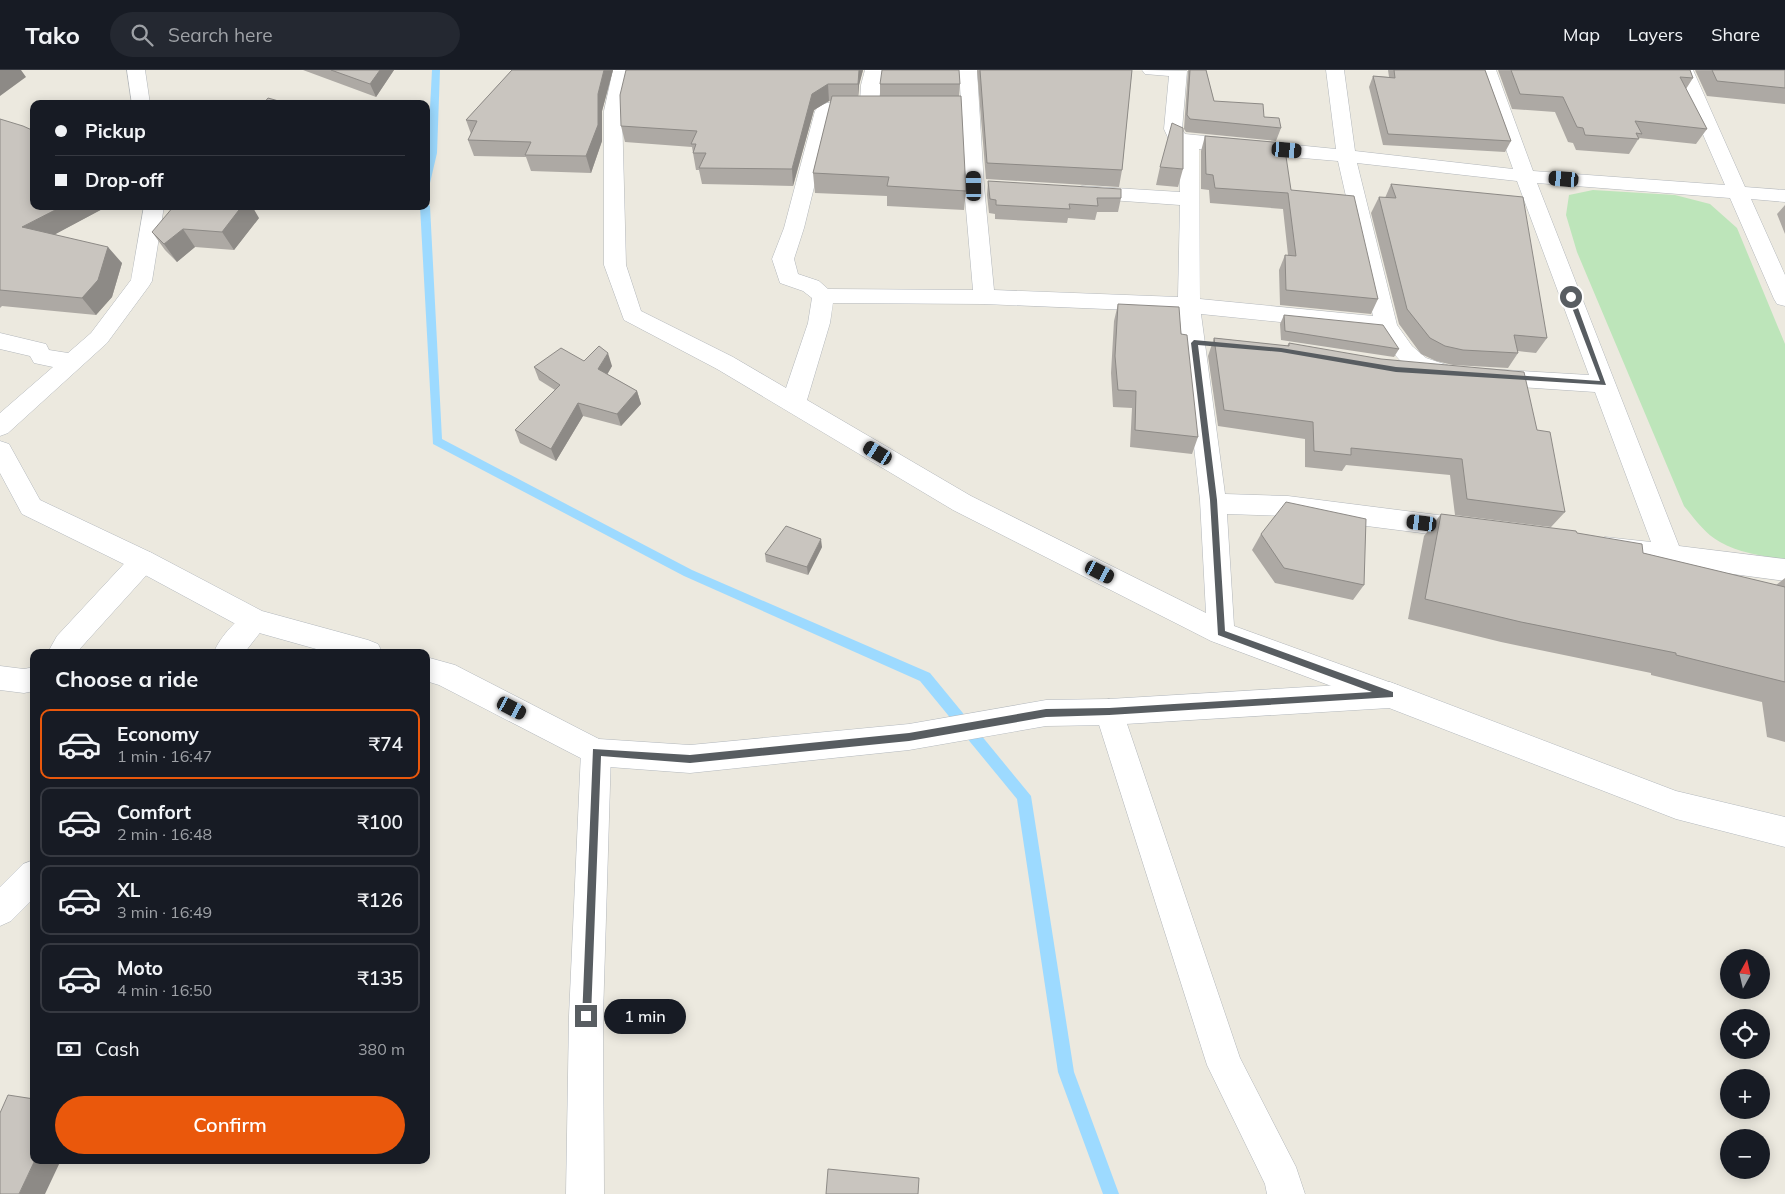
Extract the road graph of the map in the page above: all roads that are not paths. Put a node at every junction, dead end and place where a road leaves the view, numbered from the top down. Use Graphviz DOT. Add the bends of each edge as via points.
graph roads {
  1 [pos="136,70"];
  2 [pos="622,70"];
  3 [pos="874,70"];
  4 [pos="968,70"];
  5 [pos="1151,70"];
  6 [pos="1335,70"];
  7 [pos="1487,70"];
  8 [pos="1684,70"];
  9 [pos="1178,71"];
  10 [pos="140,100"];
  11 [pos="934,108"];
  12 [pos="971,108"];
  13 [pos="1190,142"];
  14 [pos="1346,156"];
  15 [pos="1524,176"];
  16 [pos="1061,191"];
  17 [pos="1740,192"];
  18 [pos="1785,196"];
  19 [pos="1188,198"];
  20 [pos="153,210"];
  21 [pos="823,296"];
  22 [pos="984,297"];
  23 [pos="1785,299"];
  24 [pos="1189,305"];
  25 [pos="1386,325"];
  26 [pos="0,341"];
  27 [pos="72,362"];
  28 [pos="1388,368"];
  29 [pos="1429,372"];
  30 [pos="1604,384"];
  31 [pos="794,404"];
  32 [pos="0,428"];
  33 [pos="0,450"];
  34 [pos="1213,500"];
  35 [pos="1493,532"];
  36 [pos="1581,543"];
  37 [pos="1669,555"];
  38 [pos="143,560"];
  39 [pos="1785,570"];
  40 [pos="255,621"];
  41 [pos="1221,633"];
  42 [pos="64,649"];
  43 [pos="231,649"];
  44 [pos="357,649"];
  45 [pos="430,670"];
  46 [pos="0,678"];
  47 [pos="30,679"];
  48 [pos="1390,695"];
  49 [pos="1109,712"];
  50 [pos="596,752"];
  51 [pos="1785,832"];
  52 [pos="30,879"];
  53 [pos="0,910"];
  54 [pos="585,1194"];
  55 [pos="1286,1194"];
  1 -- 10 [label="street"];
  2 -- 31 [label="street" via="613,111 615,264 632,315 725,363"];
  3 -- 21 [label="street" via="870,85 878,108 832,108 824,111 783,259 788,278 811,286"];
  4 -- 12 [label="street"];
  5 -- 9 [label="street"];
  6 -- 14 [label="street"];
  7 -- 15 [label="street"];
  8 -- 17 [label="street"];
  9 -- 13 [label="street" via="1173,129 1177,138"];
  11 -- 12 [label="street"];
  12 -- 22 [label="street" via="983,187"];
  13 -- 14 [label="street"];
  13 -- 19 [label="street"];
  14 -- 15 [label="street"];
  14 -- 25 [label="street"];
  15 -- 17 [label="street"];
  15 -- 30 [label="street"];
  16 -- 19 [label="street"];
  17 -- 18 [label="street"];
  17 -- 23 [label="street"];
  19 -- 24 [label="street"];
  20 -- 27 [label="street" via="141,281 99,338"];
  21 -- 22 [label="street"];
  21 -- 31 [label="street" via="823,311 805,360"];
  22 -- 24 [label="street"];
  24 -- 25 [label="street"];
  24 -- 34 [label="street" via="1204,344"];
  25 -- 29 [label="street" via="1404,355"];
  26 -- 27 [label="street" via="38,350 42,357"];
  27 -- 32 [label="street"];
  28 -- 29 [label="street"];
  29 -- 30 [label="street"];
  30 -- 37 [label="street"];
  31 -- 41 [label="street" via="962,503"];
  33 -- 38 [label="street" via="31,507"];
  34 -- 35 [label="street" via="1227,504 1288,506"];
  34 -- 41 [label="street"];
  36 -- 37 [label="street"];
  37 -- 39 [label="street"];
  38 -- 40 [label="street"];
  38 -- 42 [label="street"];
  40 -- 43 [label="street"];
  40 -- 44 [label="street"];
  41 -- 48 [label="street"];
  45 -- 50 [label="street" via="445,674"];
  46 -- 47 [label="street"];
  48 -- 49 [label="street"];
  48 -- 51 [label="street" via="1676,805"];
  49 -- 50 [label="street" via="1046,713 909,737 690,759"];
  49 -- 55 [label="street" via="1225,1065 1283,1180"];
  50 -- 54 [label="street" via="586,1016"];
  52 -- 53 [label="street"];
}
